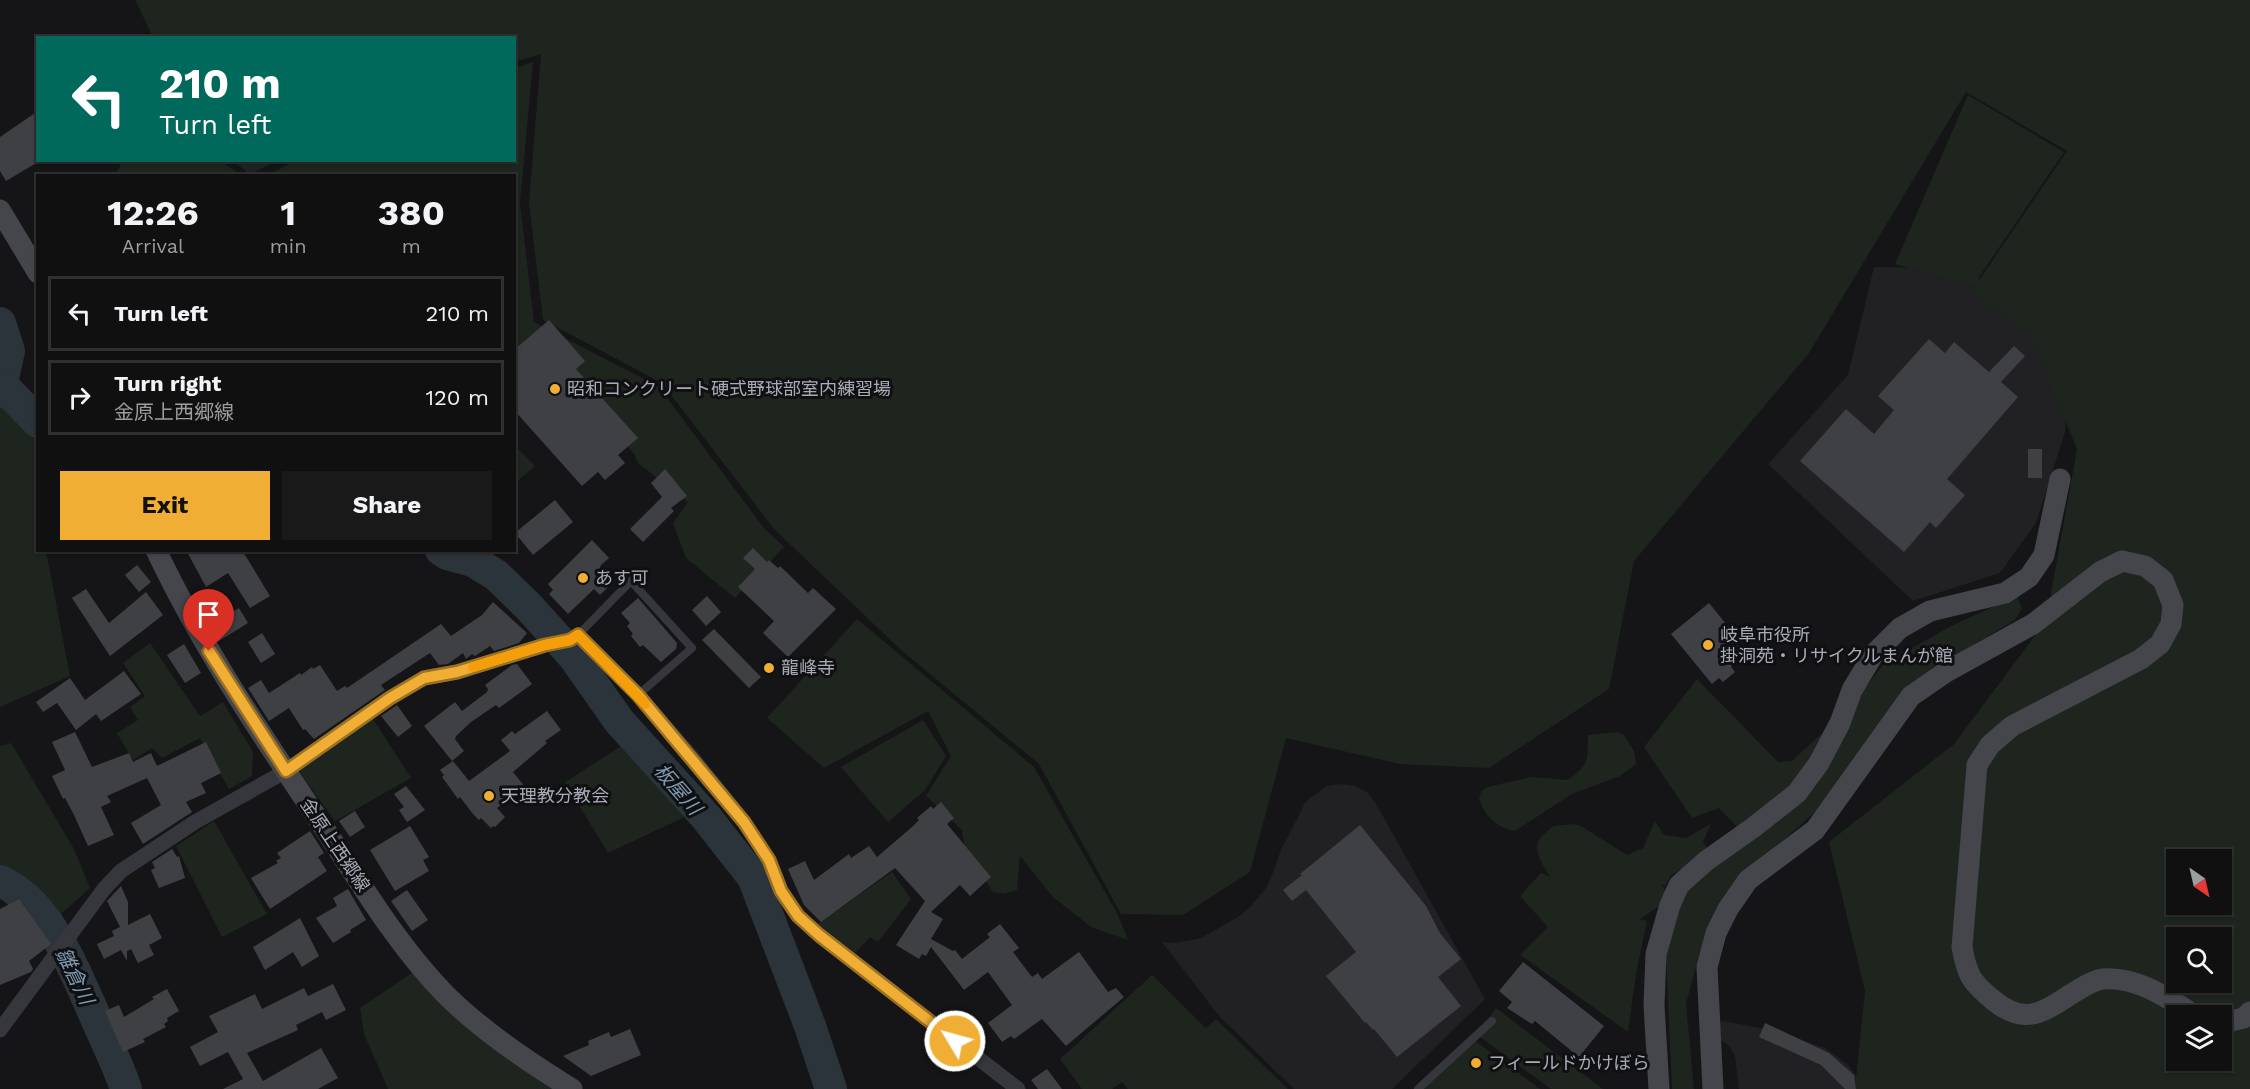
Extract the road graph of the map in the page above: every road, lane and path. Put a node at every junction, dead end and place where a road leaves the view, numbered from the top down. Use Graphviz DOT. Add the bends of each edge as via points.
graph roads {
  1 [pos="0,210"];
  2 [pos="36,270"];
  3 [pos="2060,479"];
  4 [pos="157,552"];
  5 [pos="574,637"];
  6 [pos="638,695"];
  7 [pos="286,771"];
  8 [pos="2178,1005"];
  9 [pos="2250,1012"];
  10 [pos="1492,1021"];
  11 [pos="2232,1021"];
  12 [pos="0,1030"];
  13 [pos="572,1089"];
  14 [pos="1018,1089"];
  15 [pos="1419,1089"];
  16 [pos="1659,1089"];
  17 [pos="1713,1089"];
  1 -- 2 [label="street"];
  3 -- 16 [label="street" via="2044,555 2028,578 2005,593 1930,611 1900,628 1873,655 1852,690 1819,763 1797,793 1679,885 1656,954 1654,1005"];
  4 -- 7 [label="street, 金原上西郷線" via="198,633"];
  5 -- 6 [label="street"];
  5 -- 6 [label="lane" via="631,581 692,648"];
  5 -- 7 [label="street" via="424,678"];
  6 -- 14 [label="street" via="744,822 798,916"];
  7 -- 12 [label="street" via="195,822 121,871 104,888"];
  7 -- 13 [label="street, 金原上西郷線" via="404,945 446,995 522,1058"];
  8 -- 17 [label="street" via="2156,991 2125,980 2103,979 2039,1013 2019,1015 1998,1005 1976,986 1962,947 1977,765 1990,745 2012,726 2141,658 2160,644 2171,624 2174,605 2163,580 2145,566 2122,561 2100,572 2033,624 1911,696 1815,830 1748,879 1716,933 1707,967"];
  9 -- 11 [label="street"];
  10 -- 15 [label="lane"];
}
